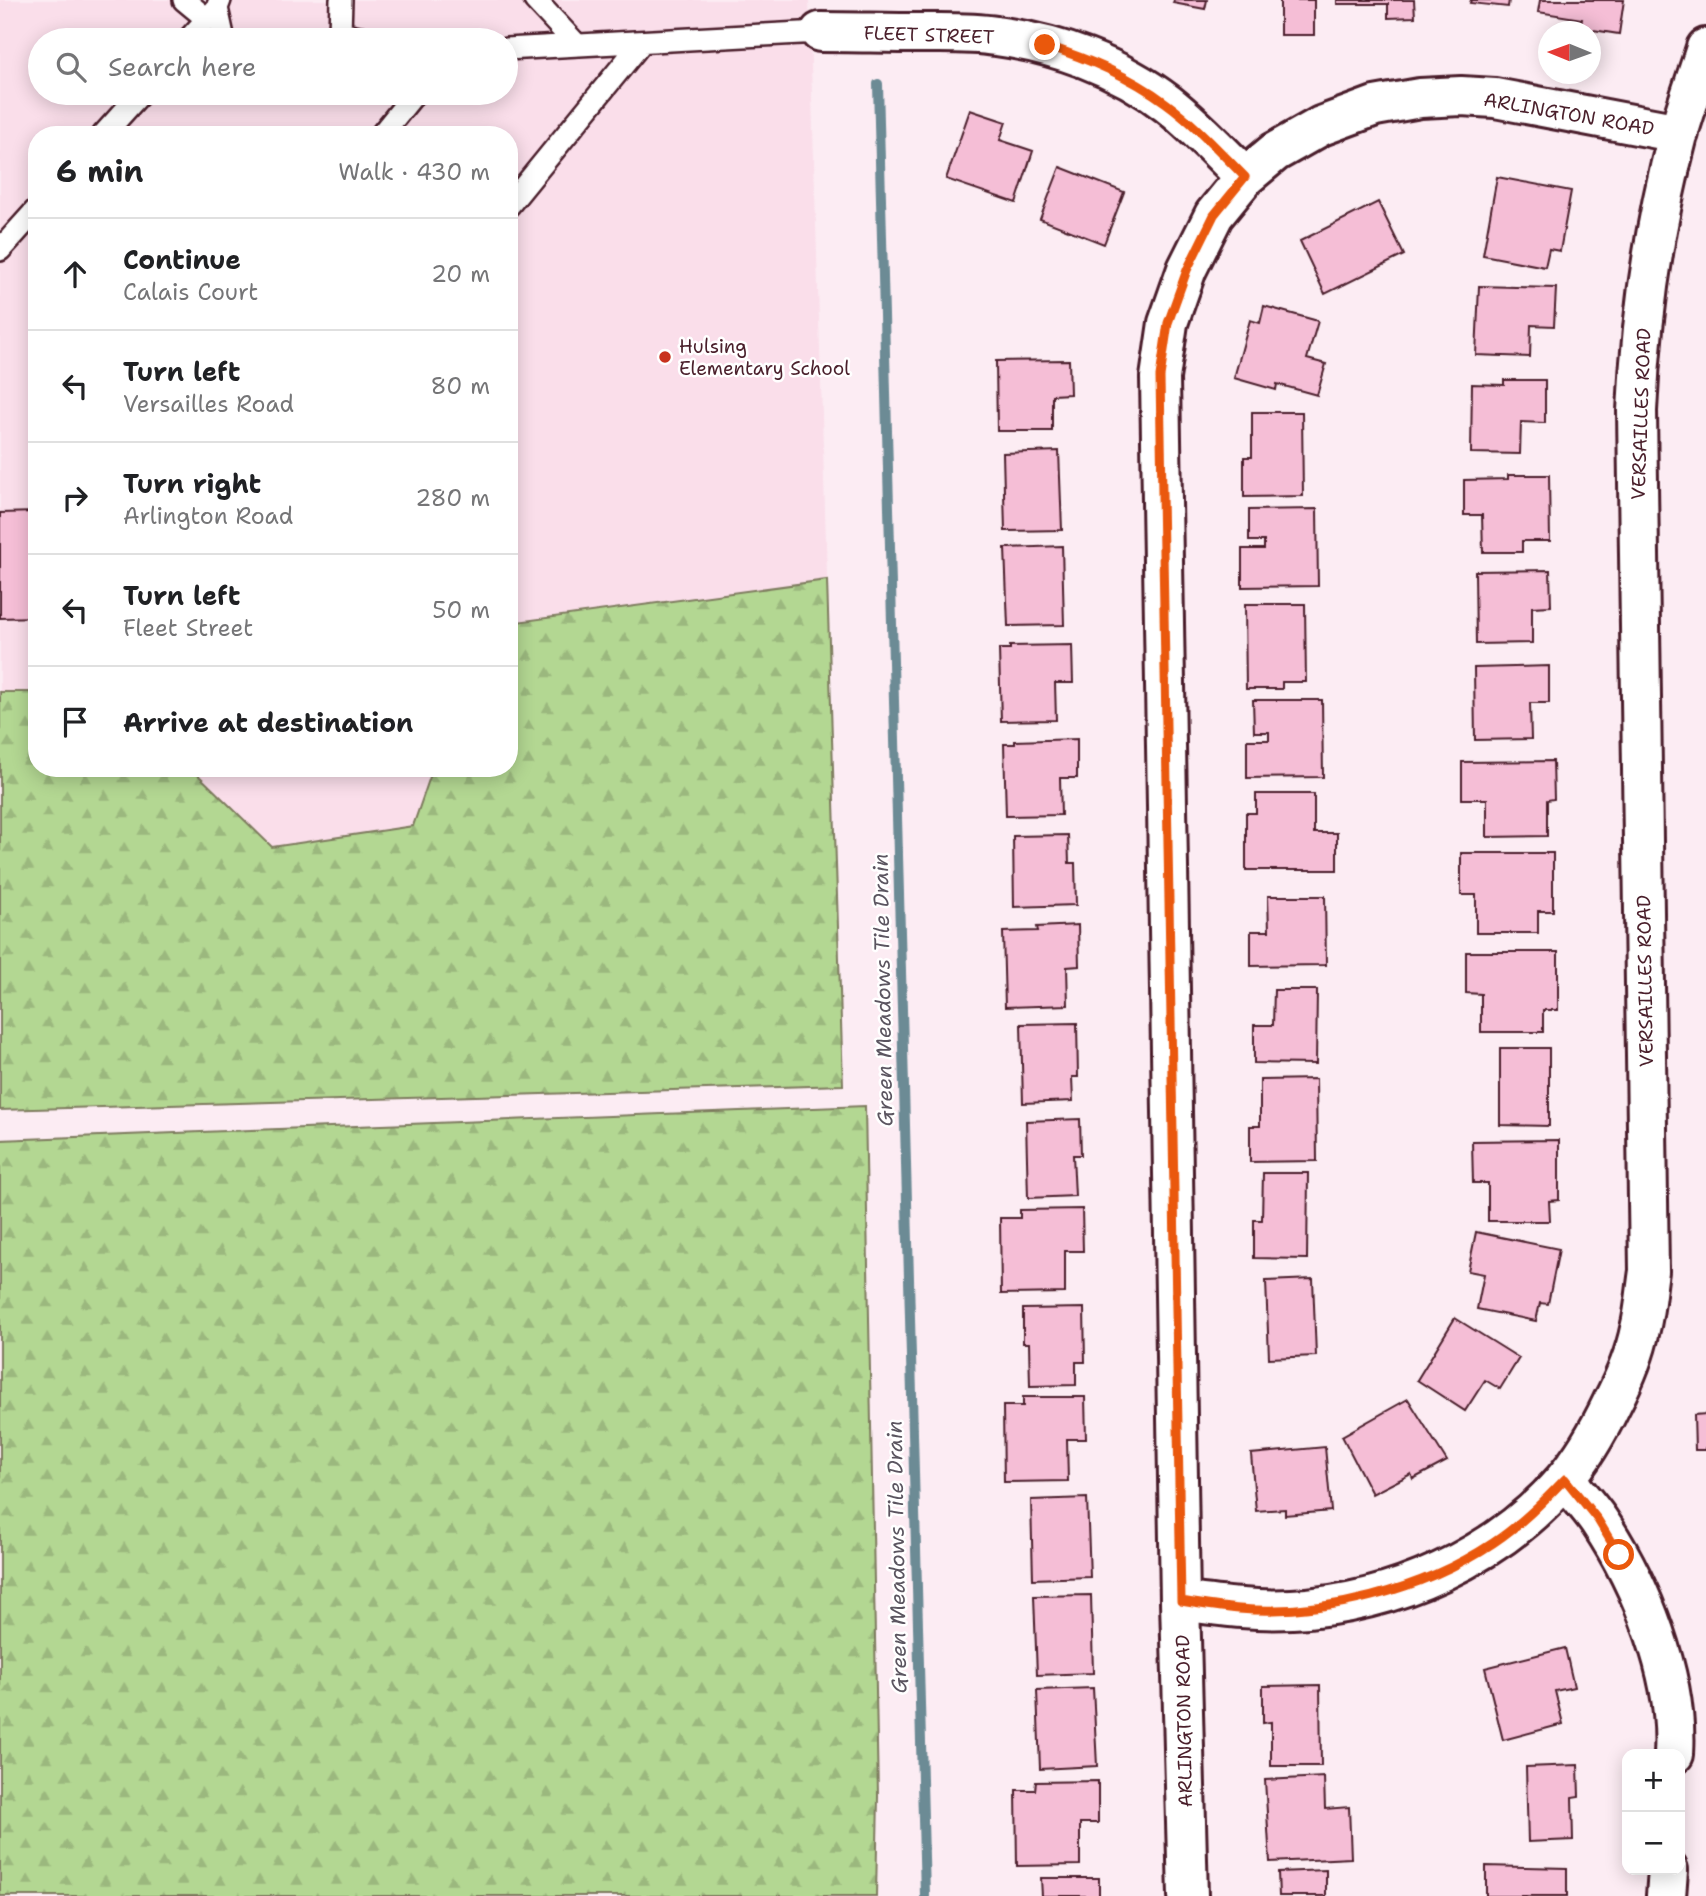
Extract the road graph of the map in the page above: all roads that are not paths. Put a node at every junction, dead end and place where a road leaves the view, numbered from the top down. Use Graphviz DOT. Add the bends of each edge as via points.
graph roads {
  1 [pos="184,0"];
  2 [pos="341,0"];
  3 [pos="535,0"];
  4 [pos="215,9"];
  5 [pos="198,28"];
  6 [pos="221,28"];
  7 [pos="338,28"];
  8 [pos="820,32"];
  9 [pos="642,42"];
  10 [pos="577,45"];
  11 [pos="518,48"];
  12 [pos="1706,48"];
  13 [pos="130,105"];
  14 [pos="405,105"];
  15 [pos="111,126"];
  16 [pos="388,126"];
  17 [pos="1679,134"];
  18 [pos="1245,177"];
  19 [pos="518,194"];
  20 [pos="28,219"];
  21 [pos="0,250"];
  22 [pos="1565,1479"];
  23 [pos="1181,1601"];
  24 [pos="1674,1749"];
  25 [pos="1668,1875"];
  26 [pos="1188,1896"];
  27 [pos="1666,1896"];
  1 -- 4 [label="lane"];
  2 -- 7 [label="lane"];
  3 -- 10 [label="lane"];
  4 -- 5 [label="lane"];
  4 -- 6 [label="lane"];
  8 -- 9 [label="lane"];
  8 -- 18 [label="street, FLEET STREET" via="996,36 1081,57 1166,102"];
  9 -- 10 [label="lane"];
  9 -- 19 [label="lane"];
  10 -- 11 [label="lane"];
  12 -- 17 [label="street, VERSAILLES ROAD"];
  13 -- 15 [label="lane"];
  14 -- 16 [label="lane"];
  17 -- 18 [label="street, ARLINGTON ROAD" via="1495,98 1420,98 1375,106 1321,126 1275,152"];
  17 -- 22 [label="street, VERSAILLES ROAD" via="1650,270 1637,411 1649,1271 1640,1329 1623,1381 1596,1436"];
  18 -- 23 [label="street, ARLINGTON ROAD" via="1214,215 1187,270 1168,323 1160,377"];
  20 -- 21 [label="lane"];
  22 -- 23 [label="street, VERSAILLES ROAD" via="1493,1543 1447,1569 1397,1589 1294,1609 1240,1609"];
  22 -- 24 [label="street" via="1598,1520 1643,1603 1667,1681"];
  23 -- 26 [label="street, ARLINGTON ROAD"];
  25 -- 27 [label="street"];
}
